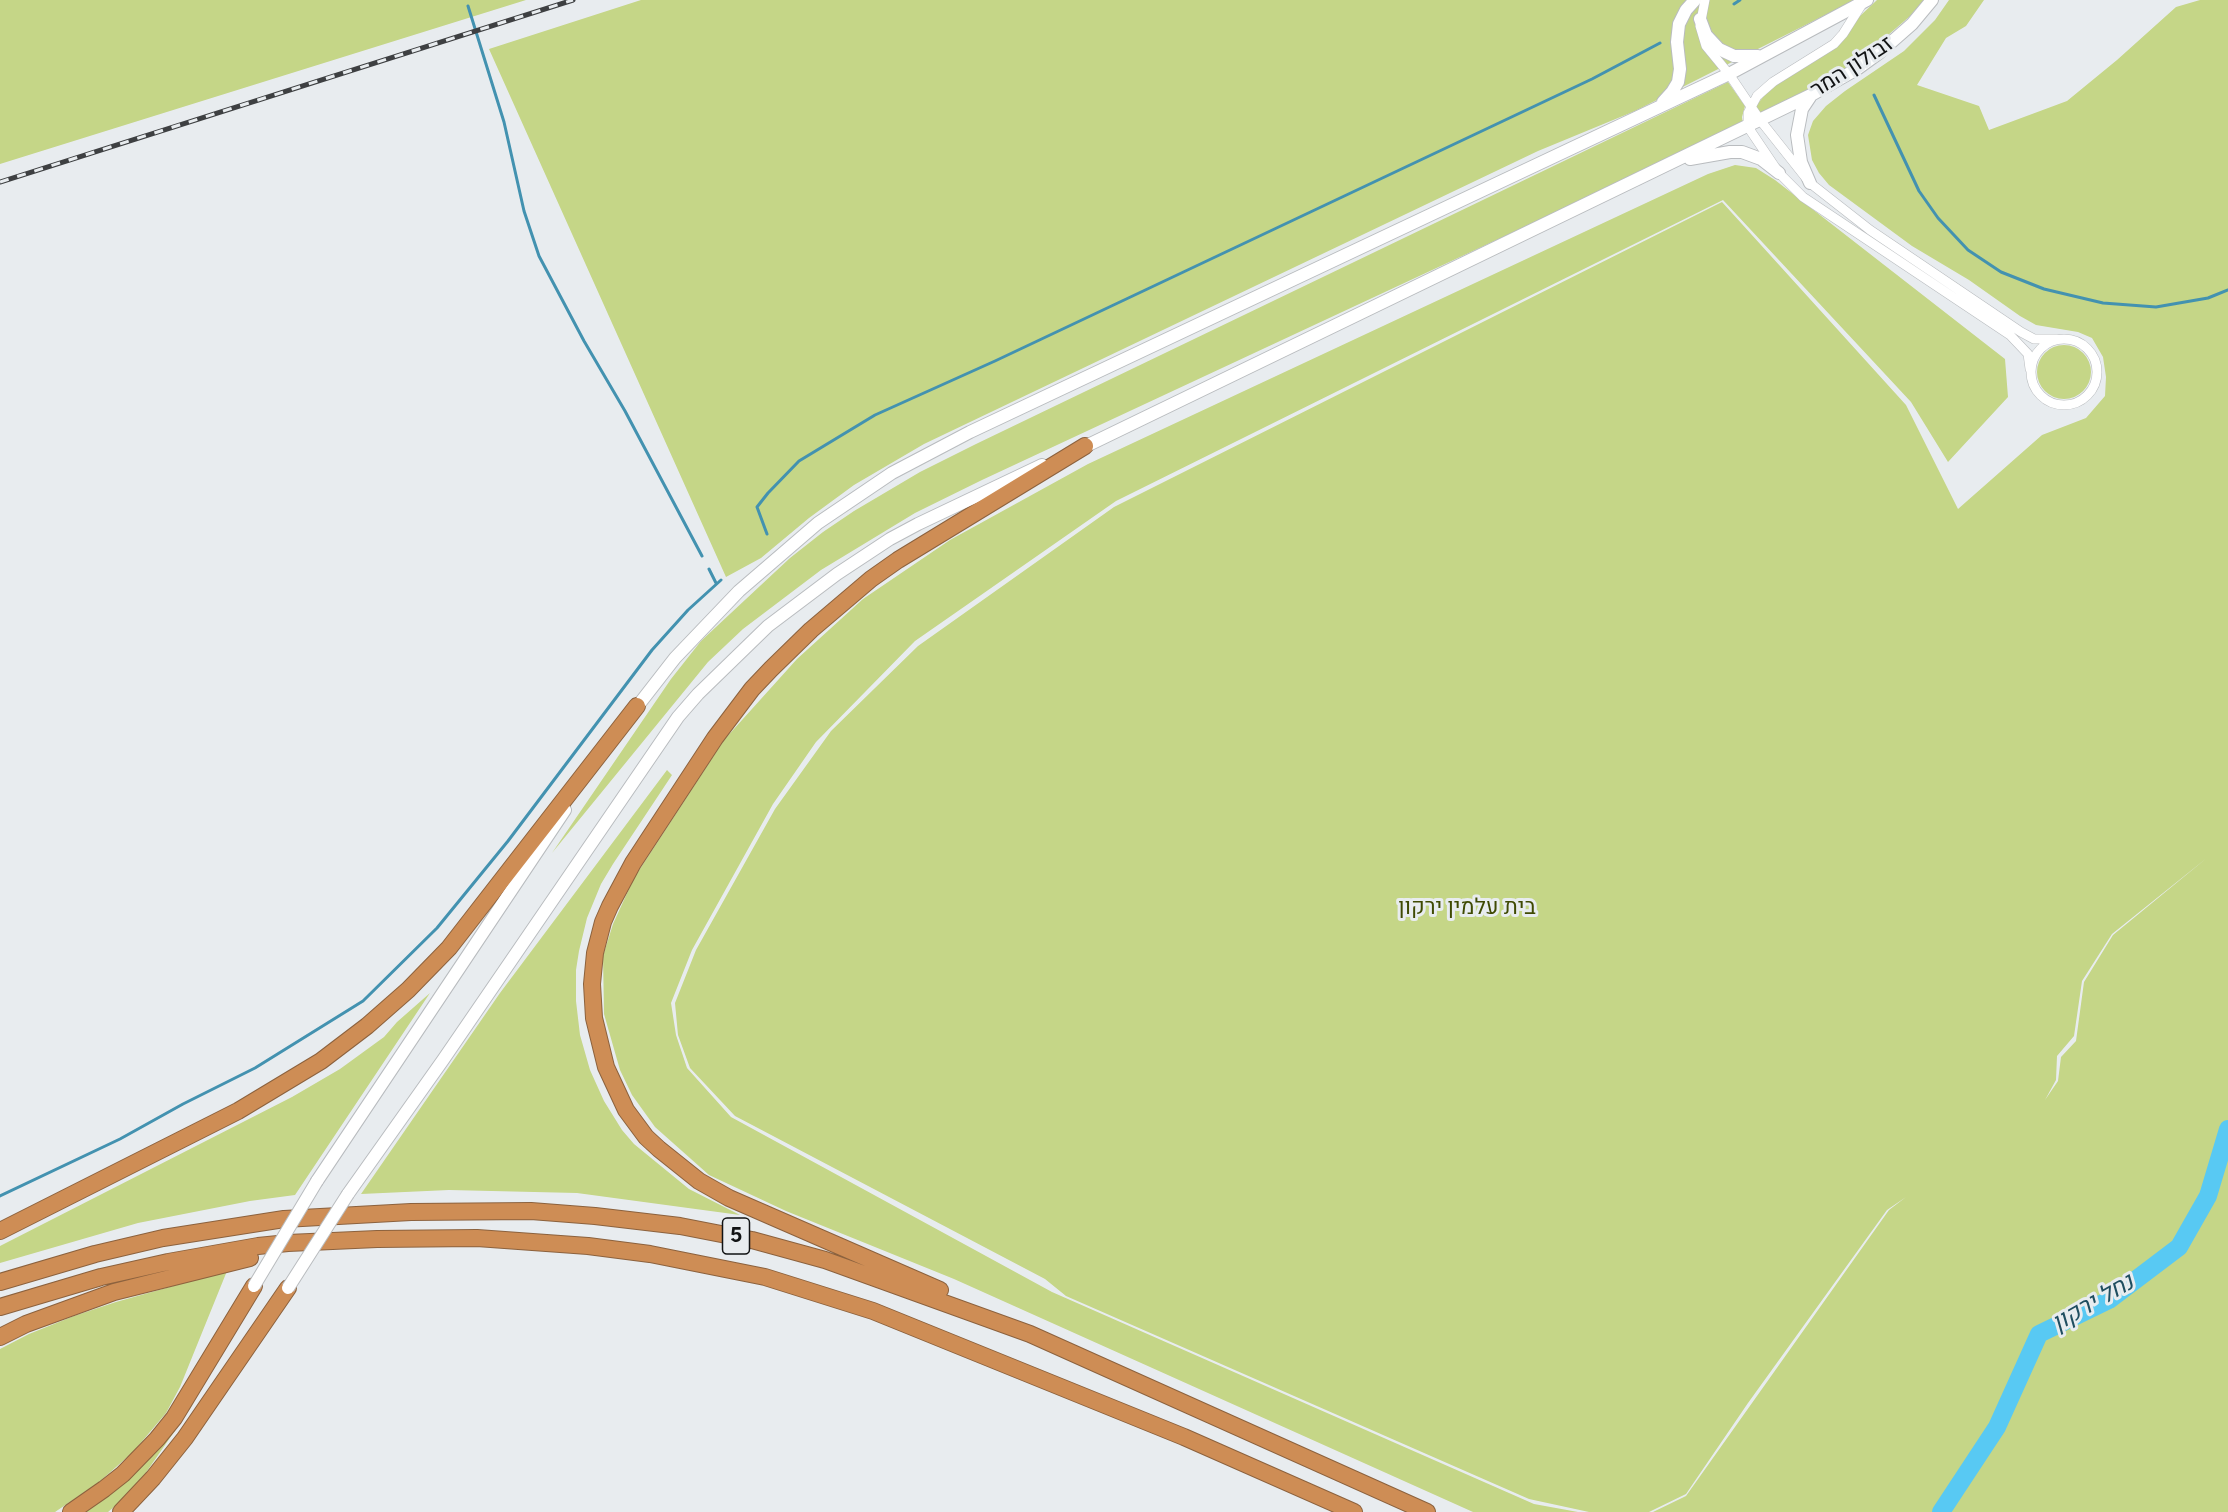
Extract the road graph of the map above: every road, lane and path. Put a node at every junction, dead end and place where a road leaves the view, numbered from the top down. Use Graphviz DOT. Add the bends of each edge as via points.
graph roads {
  1 [pos="1695,0"];
  2 [pos="1704,0"];
  3 [pos="1932,0"];
  4 [pos="1865,2"];
  5 [pos="1700,19"];
  6 [pos="1774,51"];
  7 [pos="1730,74"];
  8 [pos="1813,94"];
  9 [pos="1750,107"];
  10 [pos="1647,113"];
  11 [pos="1760,120"];
  12 [pos="1748,127"];
  13 [pos="1663,167"];
  14 [pos="1779,173"];
  15 [pos="1810,183"];
  16 [pos="2057,339"];
  17 [pos="2030,369"];
  18 [pos="1085,446"];
  19 [pos="637,706"];
  20 [pos="0,1231"];
  21 [pos="333,1240"];
  22 [pos="0,1282"];
  23 [pos="254,1286"];
  24 [pos="288,1288"];
  25 [pos="0,1307"];
  26 [pos="1030,1334"];
  27 [pos="0,1337"];
  28 [pos="71,1512"];
  29 [pos="121,1512"];
  30 [pos="1354,1512"];
  31 [pos="1428,1512"];
  1 -- 10 [label="main road" via="1679,24 1678,82 1669,96"];
  2 -- 5 [label="street"];
  3 -- 8 [label="main road, זבולון המר" via="1879,53"];
  4 -- 6 [label="main road"];
  4 -- 9 [label="street" via="1834,44 1773,82"];
  5 -- 6 [label="main road" via="1712,43 1726,54 1749,57"];
  5 -- 7 [label="street" via="1706,46"];
  6 -- 7 [label="main road"];
  7 -- 9 [label="street"];
  7 -- 10 [label="main road"];
  8 -- 11 [label="main road, זבולון המר"];
  8 -- 15 [label="main road" via="1802,109 1797,135 1801,162"];
  9 -- 11 [label="street"];
  9 -- 12 [label="street"];
  10 -- 19 [label="main road" via="961,436 892,473 818,523 738,591 675,657"];
  11 -- 12 [label="main road, זבולון המר"];
  11 -- 15 [label="street"];
  12 -- 13 [label="main road, זבולון המר"];
  12 -- 14 [label="street"];
  13 -- 14 [label="main road" via="1689,159 1742,152 1761,159"];
  13 -- 18 [label="main road"];
  14 -- 17 [label="street" via="1803,197 2010,335 2028,354"];
  15 -- 16 [label="street" via="1870,230 2021,332 2034,339"];
  16 -- 17 [label="street" via="2042,346"];
  16 -- 17 [label="street" via="2078,342 2093,356 2097,376 2090,392 2069,404 2049,402 2034,387"];
  18 -- 24 [label="main road, bridge" via="890,539 790,608 720,671 678,717 348,1194"];
  18 -- 26 [label="highway" via="871,579 811,630 752,689 715,738 619,885 603,922 592,978 596,1034 619,1097 635,1123 674,1162 729,1198"];
  19 -- 20 [label="highway" via="449,948 367,1026 321,1061 238,1111"];
  19 -- 23 [label="main road, bridge" via="317,1181"];
  21 -- 25 [label="highway, 5" via="258,1246 168,1262"];
  21 -- 27 [label="highway" via="123,1289 71,1306"];
  21 -- 30 [label="highway, 5" via="477,1238 588,1246 765,1277 863,1307 938,1336"];
  22 -- 26 [label="highway, 5" via="95,1254 255,1222 446,1210 531,1211 680,1226 781,1247"];
  23 -- 28 [label="highway" via="174,1418 157,1439 123,1474"];
  24 -- 29 [label="highway" via="185,1438"];
  26 -- 31 [label="highway, 5"];
}
